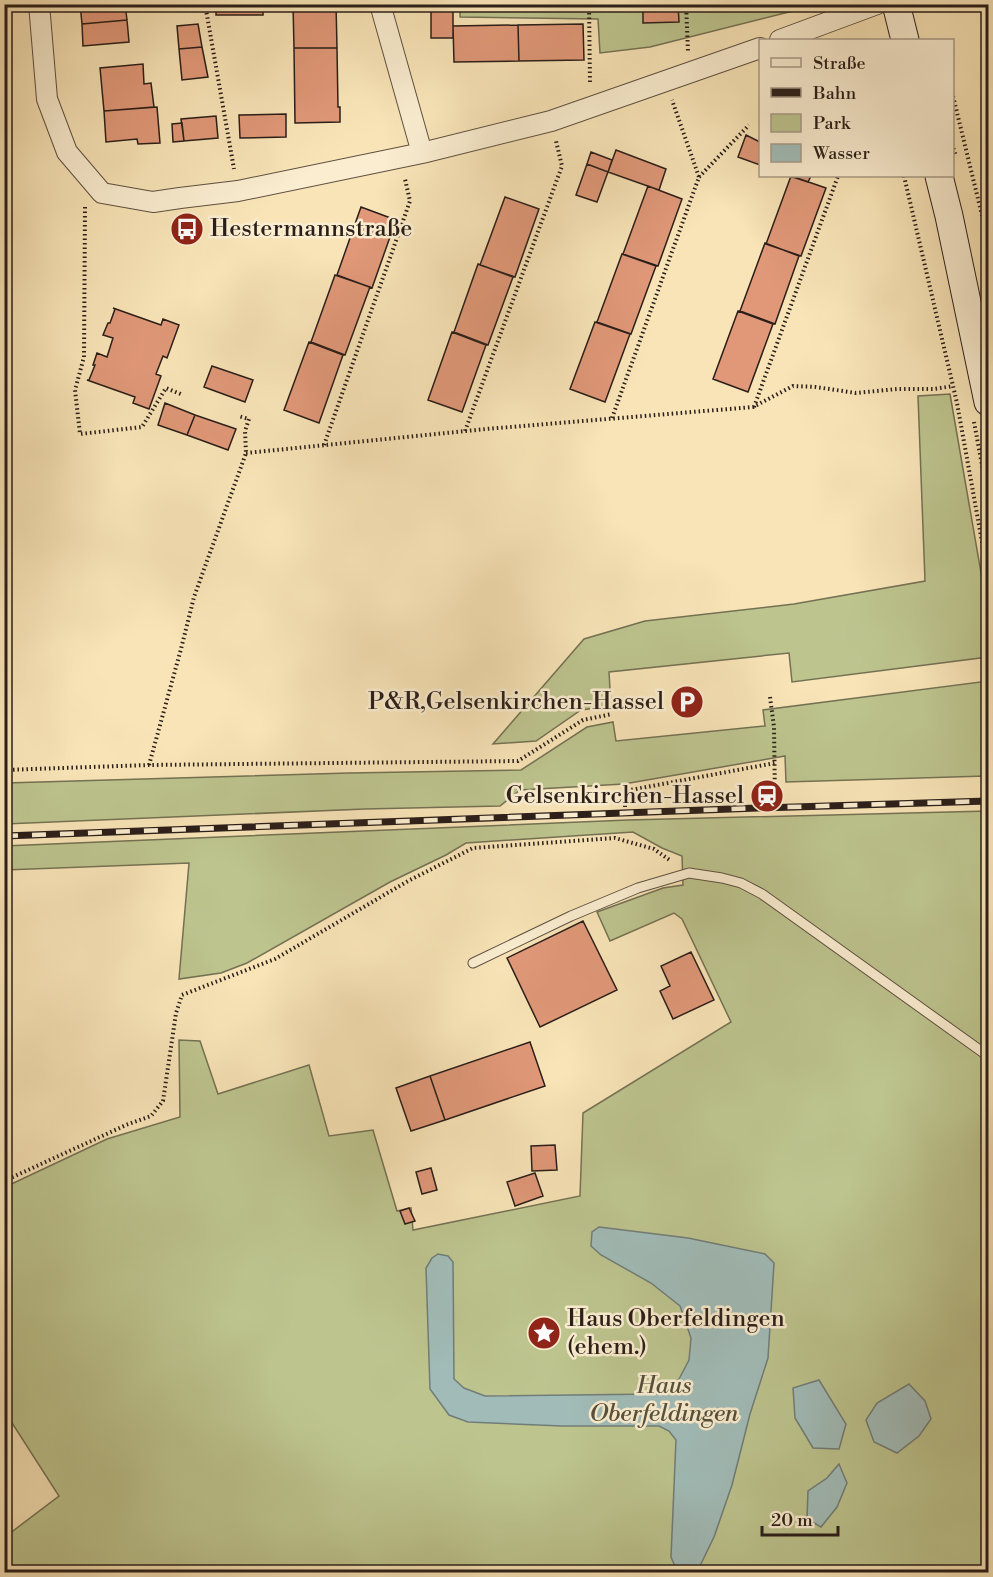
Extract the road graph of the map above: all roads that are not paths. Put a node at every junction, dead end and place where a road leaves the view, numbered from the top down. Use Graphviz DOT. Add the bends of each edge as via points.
graph roads {
  1 [pos="39,4"];
  2 [pos="380,4"];
  3 [pos="877,4"];
  4 [pos="896,4"];
  5 [pos="783,39"];
  6 [pos="905,39"];
  7 [pos="759,48"];
  8 [pos="422,153"];
  9 [pos="939,177"];
  10 [pos="988,402"];
  11 [pos="473,963"];
  12 [pos="988,1056"];
  1 -- 8 [label="street" via="47,99 67,152 102,193 153,202 238,191"];
  2 -- 8 [label="street"];
  3 -- 5 [label="street"];
  4 -- 6 [label="street"];
  7 -- 8 [label="street" via="551,121"];
  9 -- 10 [label="street"];
  11 -- 12 [label="lane" via="638,888 689,873 722,878 762,894"];
}
